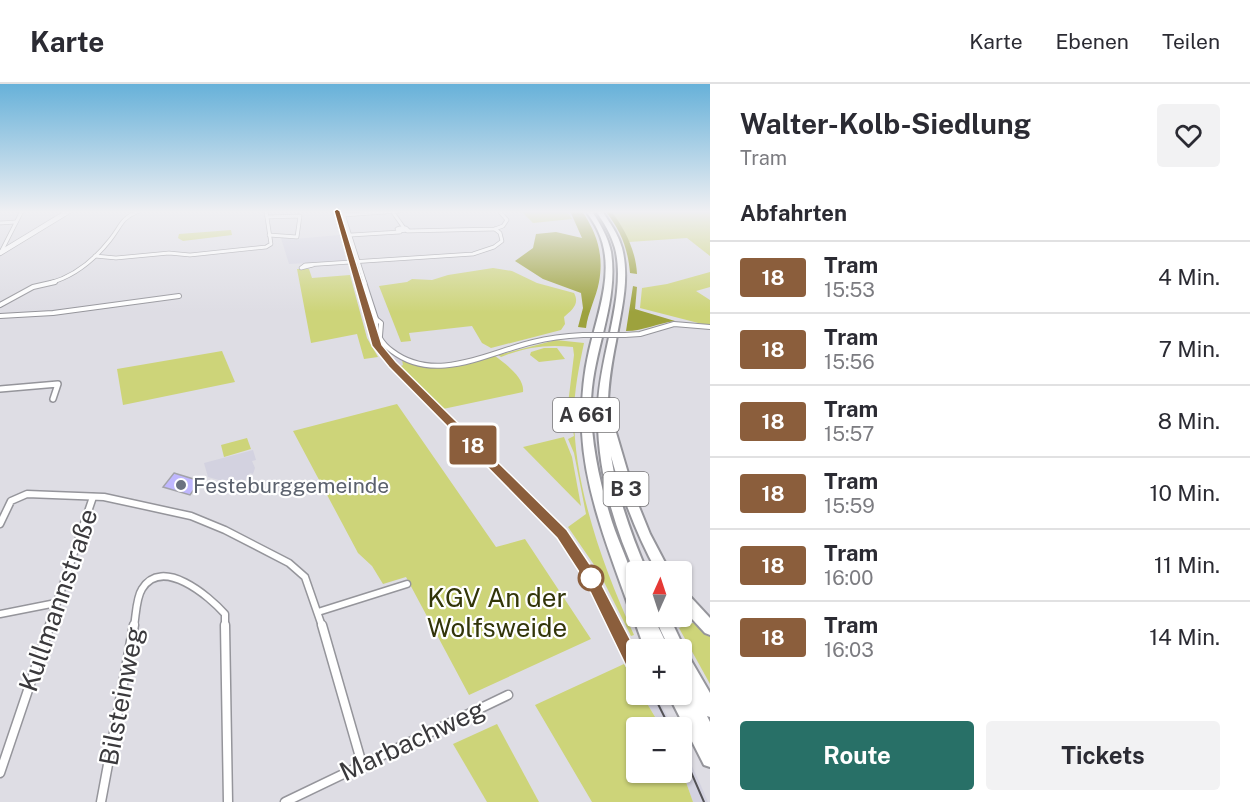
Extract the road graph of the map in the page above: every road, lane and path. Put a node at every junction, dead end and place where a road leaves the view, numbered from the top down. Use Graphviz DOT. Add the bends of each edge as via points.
graph roads {
  1 [pos="106,245"];
  2 [pos="270,245"];
  3 [pos="353,245"];
  4 [pos="497,245"];
  5 [pos="606,245"];
  6 [pos="617,245"];
  7 [pos="95,256"];
  8 [pos="358,262"];
  9 [pos="313,265"];
  10 [pos="179,296"];
  11 [pos="0,305"];
  12 [pos="0,316"];
  13 [pos="710,327"];
  14 [pos="0,389"];
  15 [pos="53,399"];
  16 [pos="603,401"];
  17 [pos="93,497"];
  18 [pos="15,498"];
  19 [pos="0,524"];
  20 [pos="637,561"];
  21 [pos="658,561"];
  22 [pos="626,578"];
  23 [pos="407,584"];
  24 [pos="56,603"];
  25 [pos="692,609"];
  26 [pos="318,612"];
  27 [pos="0,614"];
  28 [pos="710,628"];
  29 [pos="692,676"];
  30 [pos="508,695"];
  31 [pos="682,705"];
  32 [pos="692,705"];
  33 [pos="710,708"];
  34 [pos="710,738"];
  35 [pos="710,759"];
  36 [pos="362,764"];
  37 [pos="0,773"];
  38 [pos="101,802"];
  39 [pos="228,802"];
  40 [pos="285,802"];
  1 -- 7 [label="street"];
  2 -- 7 [label="street" via="190,255"];
  3 -- 8 [label="street"];
  4 -- 8 [label="street" via="458,256"];
  5 -- 22 [label="highway, A 661" via="610,262 589,372 586,434 597,496"];
  6 -- 16 [label="highway, A 661" via="622,263 621,298"];
  7 -- 11 [label="street" via="58,281 31,288"];
  8 -- 9 [label="street"];
  8 -- 13 [label="street, bridge" via="377,332 390,350 421,364 462,363 539,340 640,335 676,324"];
  10 -- 12 [label="street"];
  14 -- 15 [label="street" via="58,384"];
  16 -- 20 [label="highway, A 661" via="608,472"];
  16 -- 21 [label="highway, B 3" via="623,482"];
  17 -- 18 [label="street" via="27,494"];
  17 -- 24 [label="street, Kullmannstraße"];
  17 -- 26 [label="street" via="191,516 264,549 305,577"];
  18 -- 19 [label="street"];
  23 -- 26 [label="street"];
  24 -- 27 [label="street"];
  24 -- 37 [label="street, Kullmannstraße"];
  25 -- 28 [label="highway"];
  26 -- 36 [label="street"];
  29 -- 33 [label="highway"];
  30 -- 36 [label="street, Marbachweg"];
  31 -- 35 [label="highway"];
  32 -- 34 [label="highway"];
  36 -- 40 [label="street, Marbachweg"];
  38 -- 39 [label="street, Bilsteinweg" via="141,590 147,580 156,576 173,578 211,598 225,614"];
}
